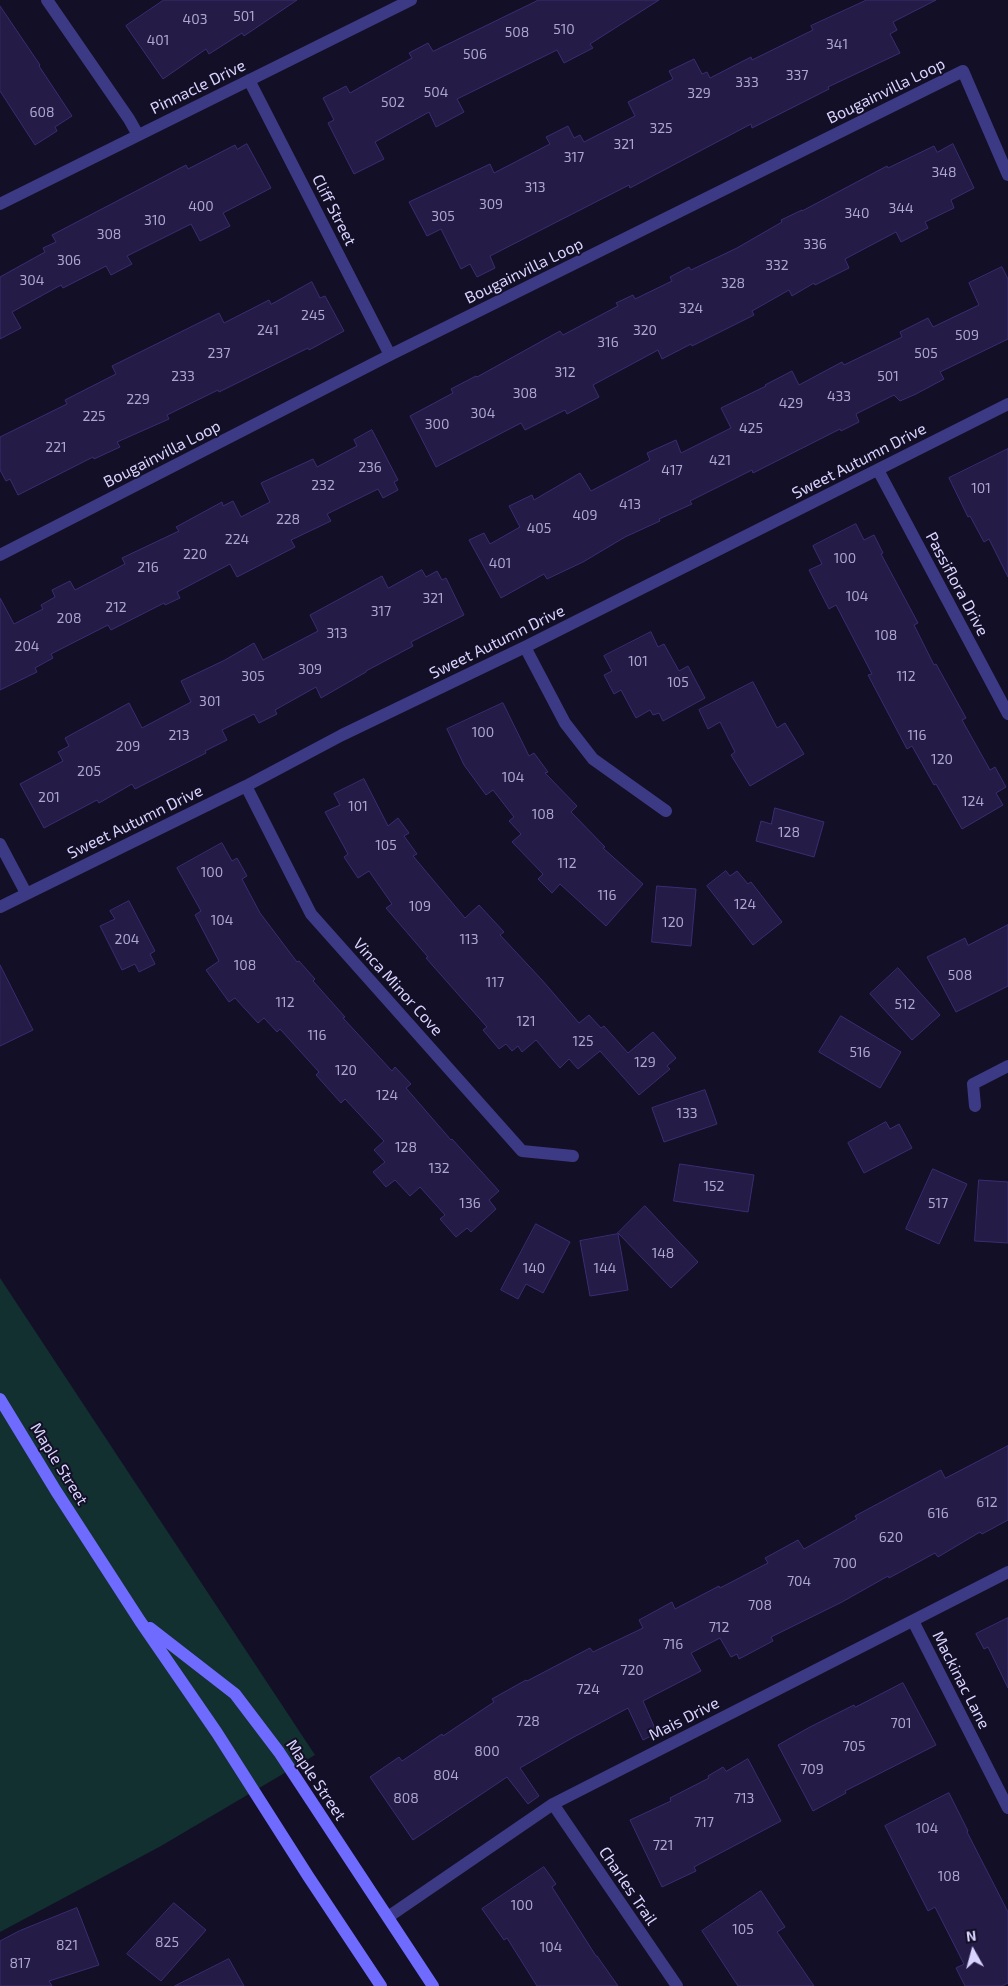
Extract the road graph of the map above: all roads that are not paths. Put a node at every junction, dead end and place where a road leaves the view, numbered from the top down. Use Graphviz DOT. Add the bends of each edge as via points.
graph roads {
  1 [pos="47,0"];
  2 [pos="411,0"];
  3 [pos="249,80"];
  4 [pos="138,134"];
  5 [pos="1008,175"];
  6 [pos="0,204"];
  7 [pos="390,355"];
  8 [pos="1008,404"];
  9 [pos="878,470"];
  10 [pos="0,555"];
  11 [pos="525,647"];
  12 [pos="1008,714"];
  13 [pos="246,786"];
  14 [pos="666,811"];
  15 [pos="0,844"];
  16 [pos="26,893"];
  17 [pos="0,907"];
  18 [pos="1008,1066"];
  19 [pos="975,1106"];
  20 [pos="573,1156"];
  21 [pos="0,1399"];
  22 [pos="1008,1572"];
  23 [pos="140,1620"];
  24 [pos="913,1620"];
  25 [pos="553,1804"];
  26 [pos="1008,1808"];
  27 [pos="388,1917"];
  28 [pos="381,1986"];
  29 [pos="433,1986"];
  30 [pos="677,1986"];
  1 -- 4 [label="street"];
  2 -- 3 [label="street, Pinnacle Drive"];
  3 -- 4 [label="street, Pinnacle Drive"];
  3 -- 7 [label="street, Cliff Street"];
  4 -- 6 [label="street, Pinnacle Drive"];
  5 -- 7 [label="street, Bougainvilla Loop" via="963,71"];
  7 -- 10 [label="street, Bougainvilla Loop"];
  8 -- 9 [label="street, Sweet Autumn Drive"];
  9 -- 11 [label="street, Sweet Autumn Drive"];
  9 -- 12 [label="street, Passiflora Drive"];
  11 -- 13 [label="street, Sweet Autumn Drive" via="342,735"];
  11 -- 14 [label="street" via="565,723 593,759"];
  13 -- 16 [label="street, Sweet Autumn Drive"];
  13 -- 20 [label="street, Vinca Minor Cove" via="318,922 522,1151"];
  15 -- 16 [label="street"];
  16 -- 17 [label="street, Sweet Autumn Drive"];
  18 -- 19 [label="street" via="973,1084"];
  21 -- 23 [label="street, Maple Street"];
  22 -- 24 [label="street, Mais Drive"];
  23 -- 27 [label="street, Maple Street" via="234,1694 279,1752"];
  23 -- 28 [label="street, Maple Street"];
  24 -- 25 [label="street, Mais Drive"];
  24 -- 26 [label="street, Mackinac Lane"];
  25 -- 27 [label="street, Mais Drive"];
  25 -- 30 [label="street, Charles Trail"];
  27 -- 29 [label="street, Maple Street"];
}
